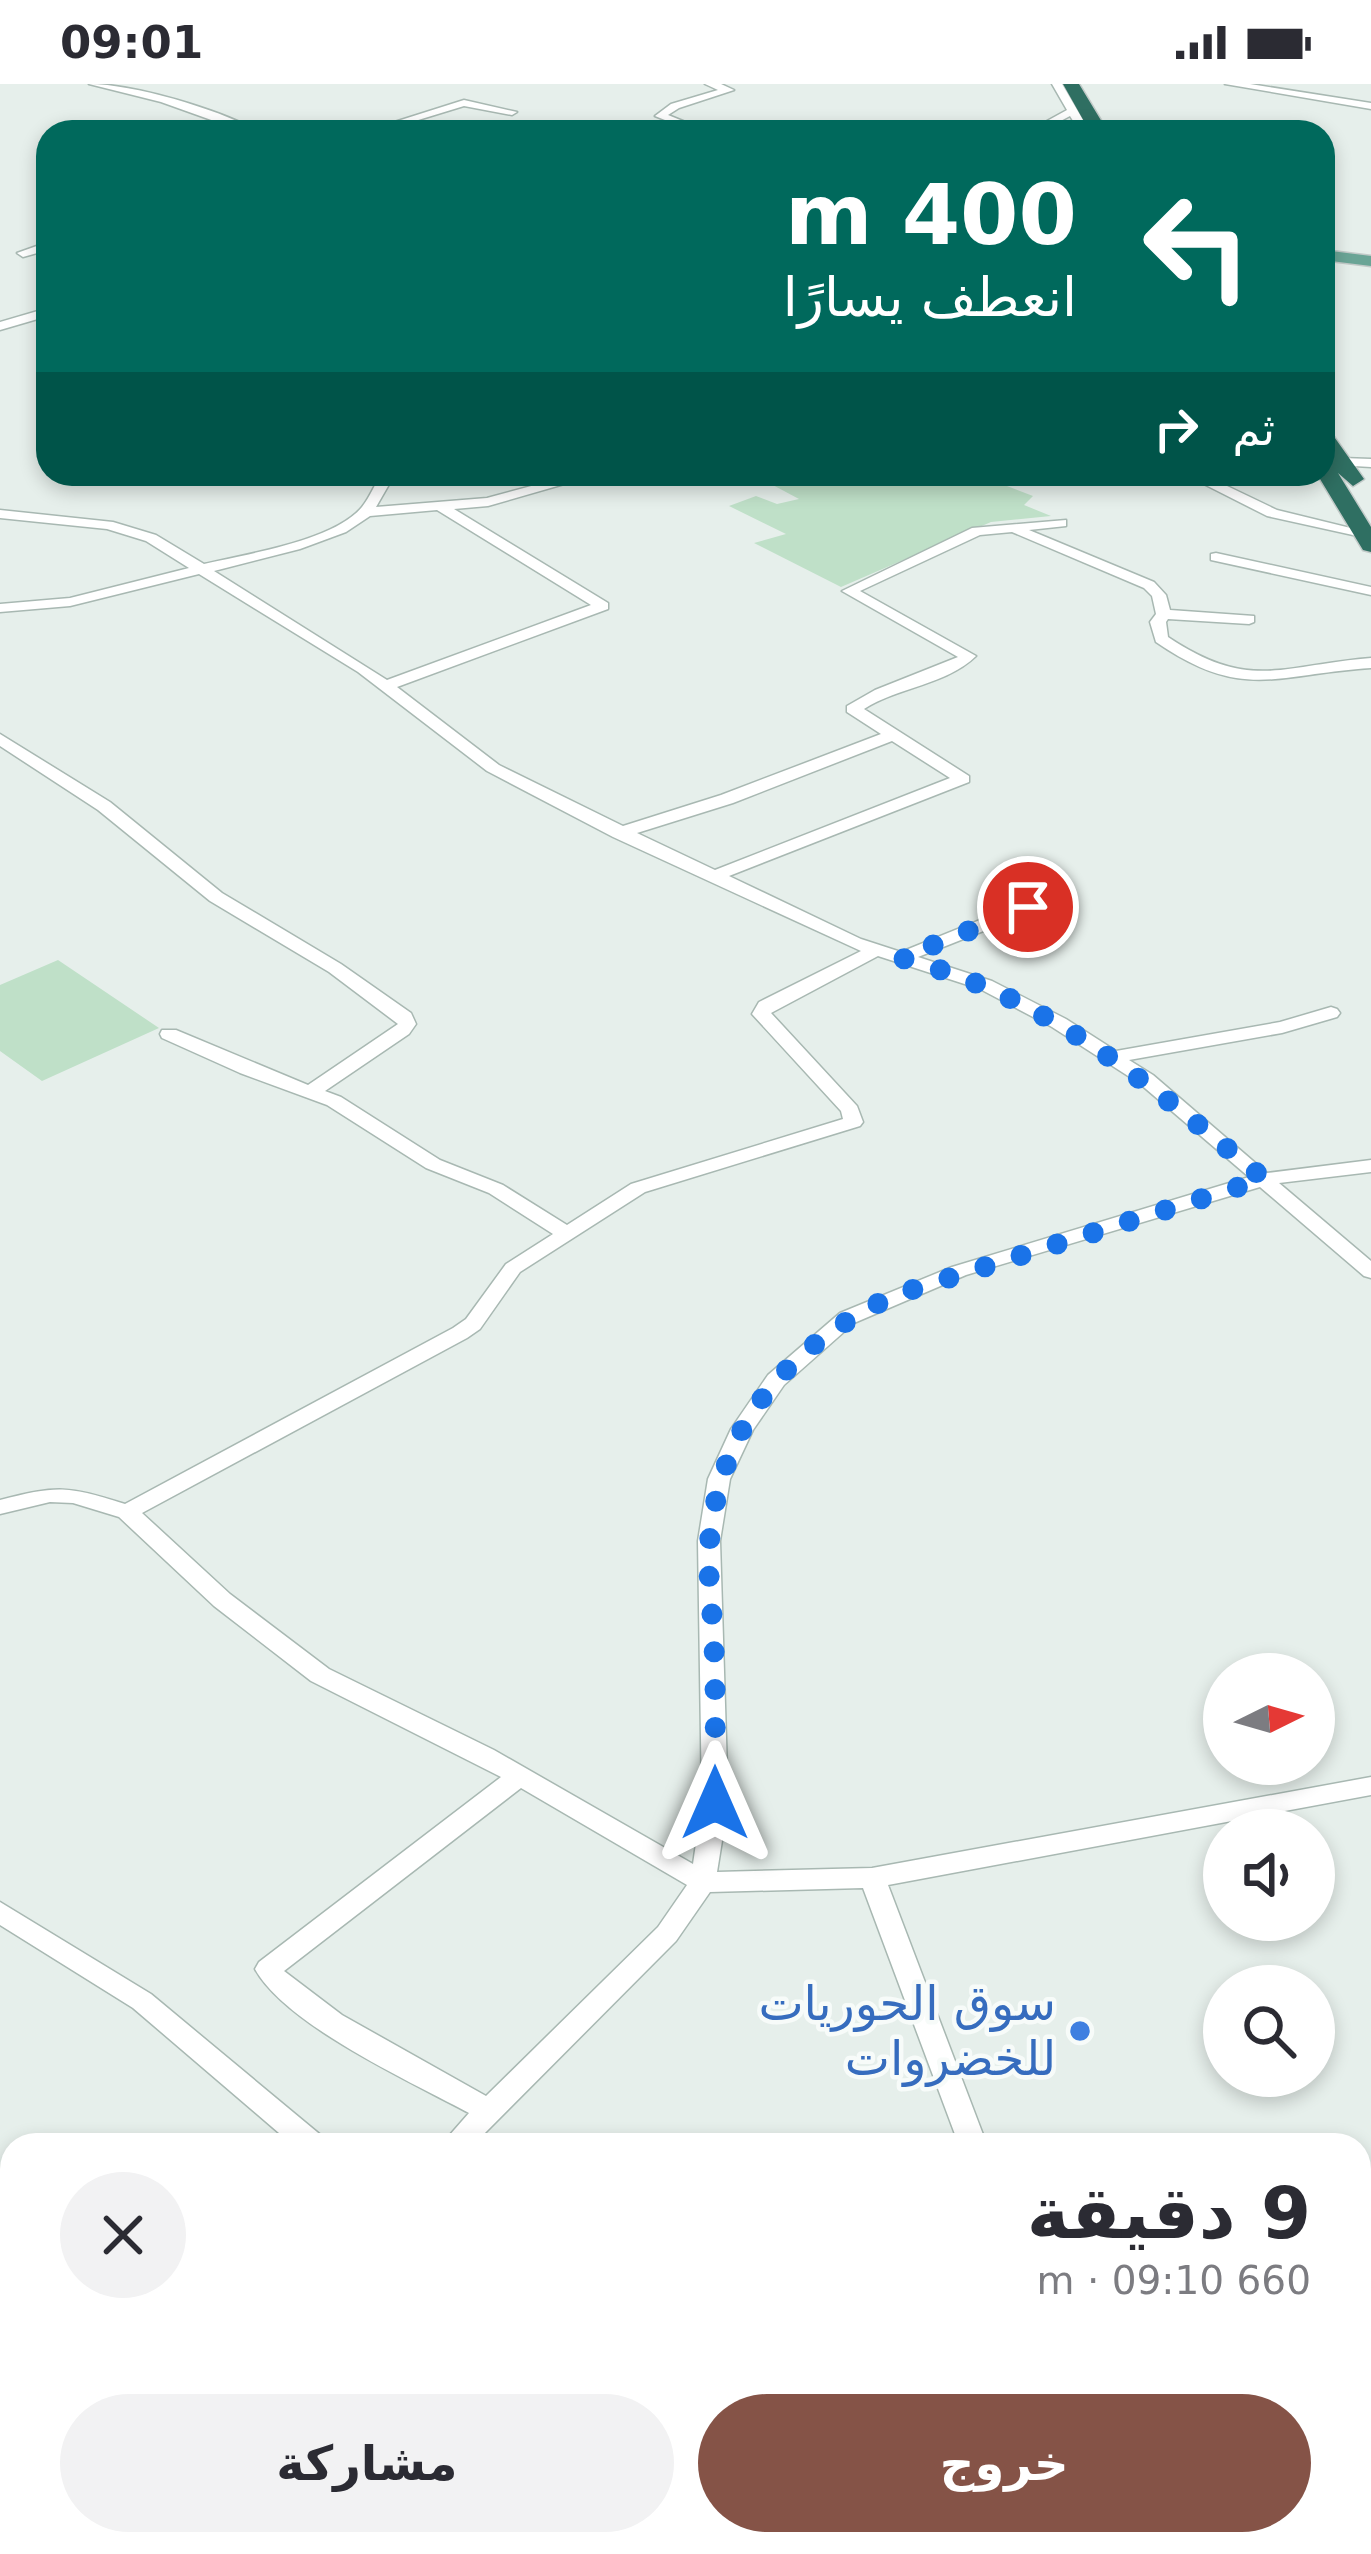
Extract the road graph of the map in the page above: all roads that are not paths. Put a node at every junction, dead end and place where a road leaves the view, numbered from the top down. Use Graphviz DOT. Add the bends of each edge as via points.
graph roads {
  1 [pos="94,84"];
  2 [pos="710,84"];
  3 [pos="1057,84"];
  4 [pos="1071,84"];
  5 [pos="1090,84"];
  6 [pos="1230,84"];
  7 [pos="1371,106"];
  8 [pos="512,112"];
  9 [pos="221,120"];
  10 [pos="408,120"];
  11 [pos="671,120"];
  12 [pos="1078,120"];
  13 [pos="1092,120"];
  14 [pos="1111,120"];
  15 [pos="36,249"];
  16 [pos="22,253"];
  17 [pos="1335,253"];
  18 [pos="1371,258"];
  19 [pos="36,316"];
  20 [pos="0,326"];
  21 [pos="1371,463"];
  22 [pos="1335,464"];
  23 [pos="1335,469"];
  24 [pos="381,486"];
  25 [pos="555,486"];
  26 [pos="1216,486"];
  27 [pos="442,508"];
  28 [pos="366,512"];
  29 [pos="0,514"];
  30 [pos="1061,523"];
  31 [pos="1367,525"];
  32 [pos="1004,526"];
  33 [pos="1216,557"];
  34 [pos="200,571"];
  35 [pos="1371,591"];
  36 [pos="0,608"];
  37 [pos="1164,614"];
  38 [pos="1249,619"];
  39 [pos="1371,663"];
  40 [pos="385,686"];
  41 [pos="891,736"];
  42 [pos="0,739"];
  43 [pos="619,832"];
  44 [pos="716,875"];
  45 [pos="1028,907"];
  46 [pos="874,951"];
  47 [pos="901,958"];
  48 [pos="1331,1013"];
  49 [pos="169,1034"];
  50 [pos="1114,1057"];
  51 [pos="311,1092"];
  52 [pos="1371,1166"];
  53 [pos="1264,1179"];
  54 [pos="566,1233"];
  55 [pos="1371,1272"];
  56 [pos="0,1507"];
  57 [pos="127,1512"];
  58 [pos="519,1776"];
  59 [pos="1371,1786"];
  60 [pos="872,1878"];
  61 [pos="703,1882"];
  62 [pos="0,1912"];
  63 [pos="489,2111"];
  64 [pos="299,2133"];
  65 [pos="467,2133"];
  66 [pos="968,2133"];
  1 -- 9 [label="street"];
  2 -- 11 [label="street" via="729,90 660,116"];
  3 -- 12 [label="street"];
  4 -- 13 [label="highway"];
  5 -- 14 [label="highway"];
  6 -- 7 [label="street"];
  8 -- 10 [label="street" via="464,103"];
  15 -- 16 [label="street"];
  17 -- 18 [label="main road"];
  19 -- 20 [label="street"];
  21 -- 22 [label="street"];
  23 -- 31 [label="highway"];
  24 -- 28 [label="street"];
  25 -- 27 [label="street"];
  26 -- 31 [label="street" via="1272,513"];
  27 -- 28 [label="street"];
  27 -- 40 [label="street" via="602,606"];
  28 -- 34 [label="street" via="309,541"];
  29 -- 34 [label="street" via="133,530"];
  30 -- 32 [label="street"];
  32 -- 37 [label="street" via="1139,578 1159,595"];
  32 -- 41 [label="street" via="849,592 968,656 853,709"];
  33 -- 35 [label="street"];
  34 -- 36 [label="street" via="70,602"];
  34 -- 40 [label="street"];
  37 -- 38 [label="street"];
  37 -- 39 [label="street" via="1162,639 1221,675 1262,679"];
  40 -- 43 [label="street" via="493,768"];
  41 -- 43 [label="street"];
  41 -- 44 [label="street" via="964,779"];
  42 -- 51 [label="street" via="81,789 216,897 404,1017 401,1030"];
  43 -- 44 [label="street"];
  44 -- 46 [label="street"];
  45 -- 47 [label="street"];
  46 -- 47 [label="street"];
  46 -- 54 [label="street" via="761,1015 853,1122 638,1188"];
  47 -- 50 [label="street" via="986,985"];
  48 -- 50 [label="street"];
  49 -- 51 [label="street"];
  50 -- 53 [label="street"];
  51 -- 54 [label="street"];
  52 -- 53 [label="street"];
  53 -- 55 [label="street"];
  53 -- 61 [label="street" via="895,1295 847,1318 776,1380 719,1479 709,1541 715,1803"];
  54 -- 57 [label="street" via="513,1268 460,1333"];
  56 -- 57 [label="street" via="50,1495"];
  57 -- 58 [label="street" via="320,1675"];
  58 -- 61 [label="street"];
  58 -- 63 [label="street" via="268,1969 314,2009"];
  59 -- 60 [label="street"];
  60 -- 61 [label="street"];
  60 -- 66 [label="street"];
  61 -- 63 [label="street" via="667,1934"];
  62 -- 64 [label="street" via="142,2001"];
  63 -- 65 [label="street"];
}
